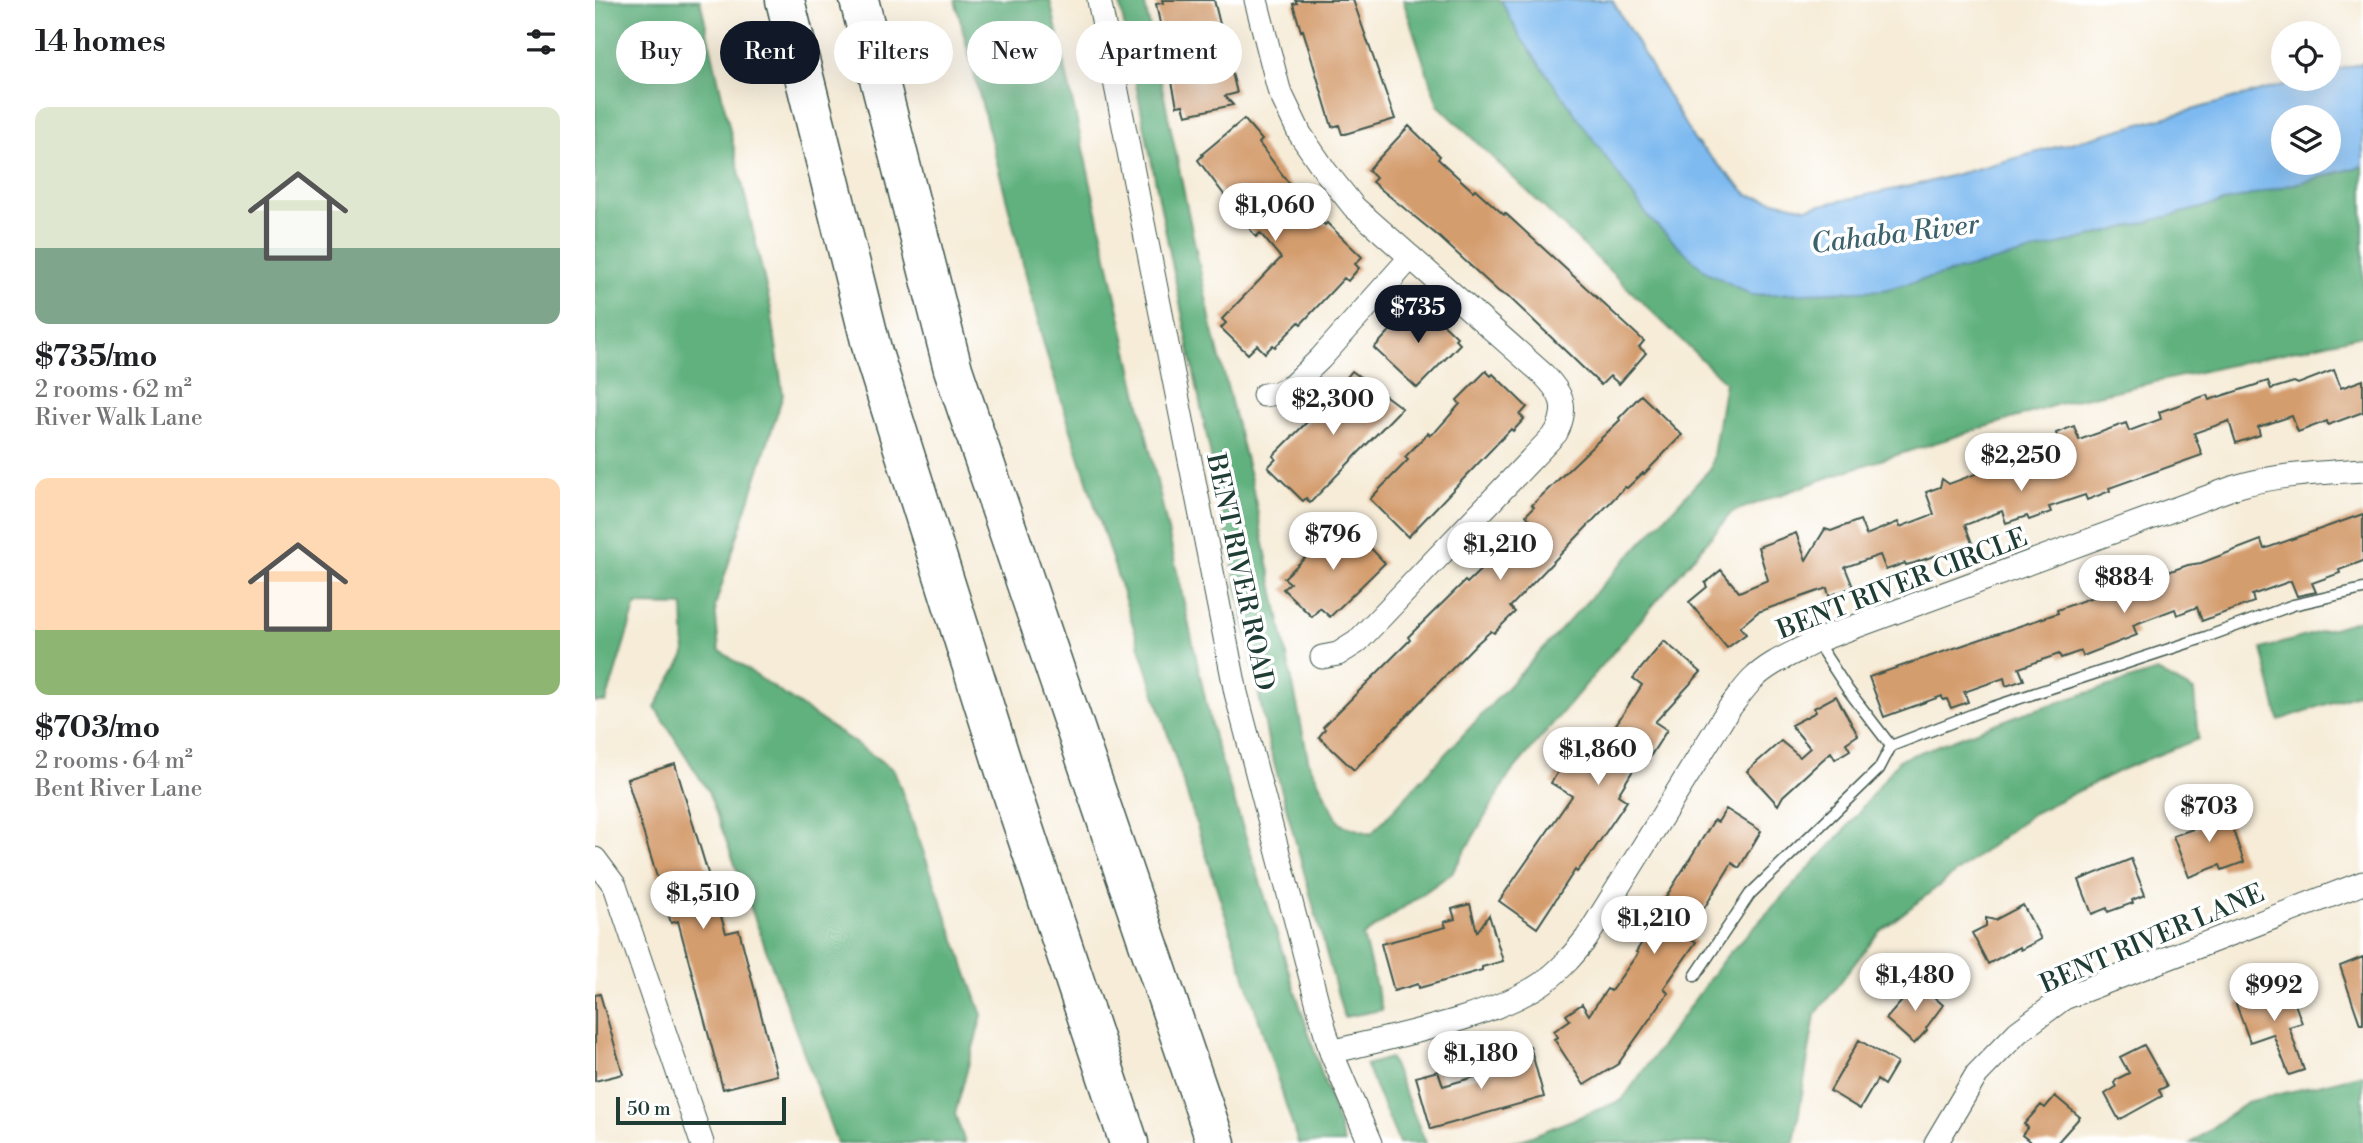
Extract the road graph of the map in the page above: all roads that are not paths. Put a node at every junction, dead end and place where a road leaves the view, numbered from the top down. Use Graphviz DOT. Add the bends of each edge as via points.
graph roads {
  1 [pos="785,0"];
  2 [pos="859,0"];
  3 [pos="1099,0"];
  4 [pos="1256,0"];
  5 [pos="1411,257"];
  6 [pos="1264,395"];
  7 [pos="2363,470"];
  8 [pos="2363,589"];
  9 [pos="1816,641"];
  10 [pos="1322,657"];
  11 [pos="1891,746"];
  12 [pos="595,859"];
  13 [pos="2363,883"];
  14 [pos="1695,976"];
  15 [pos="1331,1052"];
  16 [pos="702,1143"];
  17 [pos="1129,1143"];
  18 [pos="1216,1143"];
  19 [pos="1370,1143"];
  20 [pos="1936,1143"];
  1 -- 17 [label="highway" via="873,353 1007,778"];
  2 -- 18 [label="highway" via="953,369"];
  3 -- 15 [label="street, BENT RIVER ROAD" via="1236,693"];
  4 -- 5 [label="street" via="1279,90 1300,134 1354,207"];
  5 -- 6 [label="street" via="1292,386"];
  5 -- 10 [label="street" via="1543,373 1563,403 1562,421 1547,443 1357,642 1338,654"];
  7 -- 9 [label="street, BENT RIVER CIRCLE" via="2289,474 2235,486"];
  8 -- 11 [label="lane" via="2293,605"];
  9 -- 11 [label="lane"];
  9 -- 15 [label="street, BENT RIVER CIRCLE" via="1765,669 1742,692 1586,939 1550,977 1508,1002 1470,1016"];
  11 -- 14 [label="lane" via="1879,769 1750,894"];
  12 -- 16 [label="street" via="615,886"];
  13 -- 20 [label="street, BENT RIVER LANE" via="2064,998 2018,1032 1977,1074"];
  15 -- 19 [label="street, BENT RIVER ROAD"];
}
